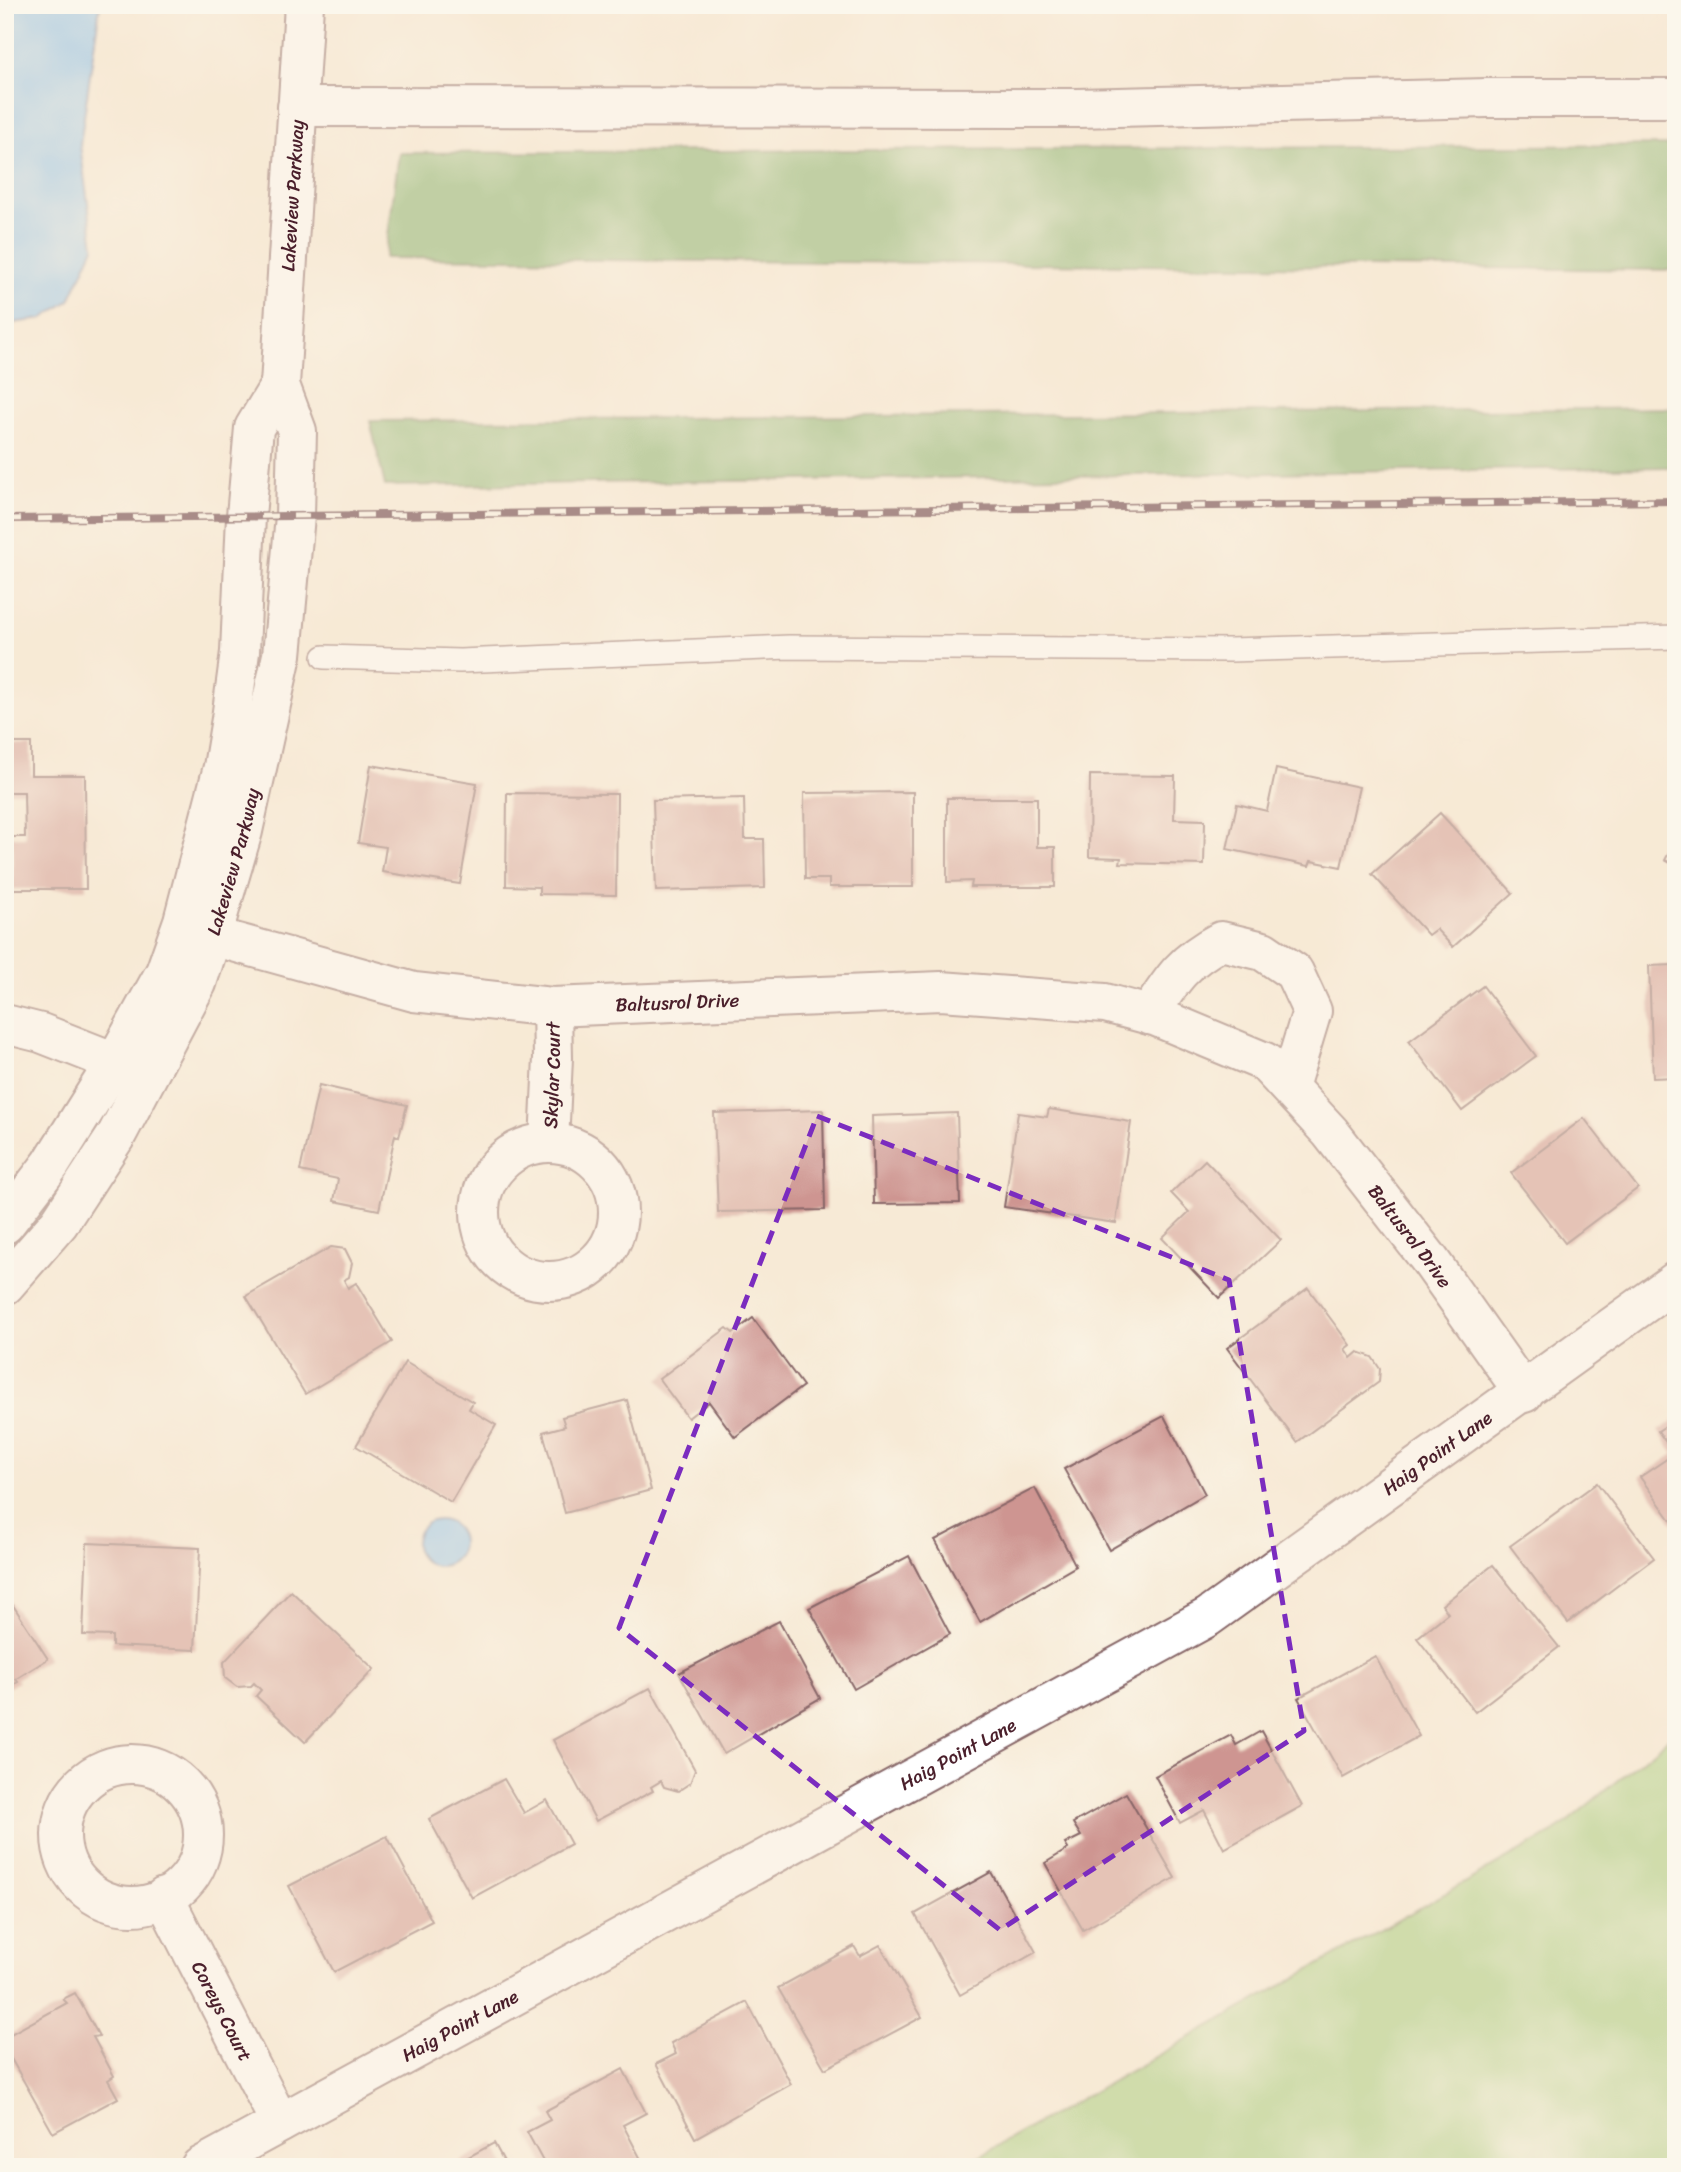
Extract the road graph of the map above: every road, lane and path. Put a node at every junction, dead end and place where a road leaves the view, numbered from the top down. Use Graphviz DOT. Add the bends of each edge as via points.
graph roads {
  1 [pos="304,5"];
  2 [pos="1676,98"];
  3 [pos="297,107"];
  4 [pos="280,385"];
  5 [pos="1676,636"];
  6 [pos="324,657"];
  7 [pos="212,936"];
  8 [pos="552,1007"];
  9 [pos="1149,1015"];
  10 [pos="5,1024"];
  11 [pos="116,1062"];
  12 [pos="1289,1087"];
  13 [pos="549,1143"];
  14 [pos="5,1224"];
  15 [pos="1676,1281"];
  16 [pos="5,1285"];
  17 [pos="1524,1393"];
  18 [pos="164,1898"];
  19 [pos="280,2123"];
  20 [pos="200,2167"];
  1 -- 3 [label="street, Lakeview Parkway"];
  2 -- 3 [label="street" via="1077,108"];
  3 -- 4 [label="street, Lakeview Parkway"];
  4 -- 7 [label="street, Lakeview Parkway" via="297,431 295,516 282,655 243,831"];
  4 -- 11 [label="street, Lakeview Parkway" via="254,428 240,652 223,767 166,972"];
  5 -- 6 [label="lane" via="1230,650 789,647 460,661"];
  7 -- 8 [label="street, Baltusrol Drive" via="414,992"];
  7 -- 16 [label="street, Lakeview Parkway" via="197,983 116,1136 59,1223"];
  8 -- 9 [label="street, Baltusrol Drive" via="941,991 1105,1003"];
  8 -- 13 [label="street, Skylar Court"];
  9 -- 12 [label="street, Baltusrol Drive" via="1265,1062"];
  9 -- 12 [label="street" via="1169,982 1197,954 1222,941 1263,951 1294,972 1312,1011"];
  10 -- 11 [label="street"];
  11 -- 14 [label="street, Lakeview Parkway" via="51,1164"];
  12 -- 17 [label="street, Baltusrol Drive" via="1429,1259"];
  15 -- 17 [label="street, Haig Point Lane"];
  17 -- 19 [label="street, Haig Point Lane" via="1208,1617"];
  18 -- 19 [label="street, Coreys Court"];
  19 -- 20 [label="street, Haig Point Lane"];
}
